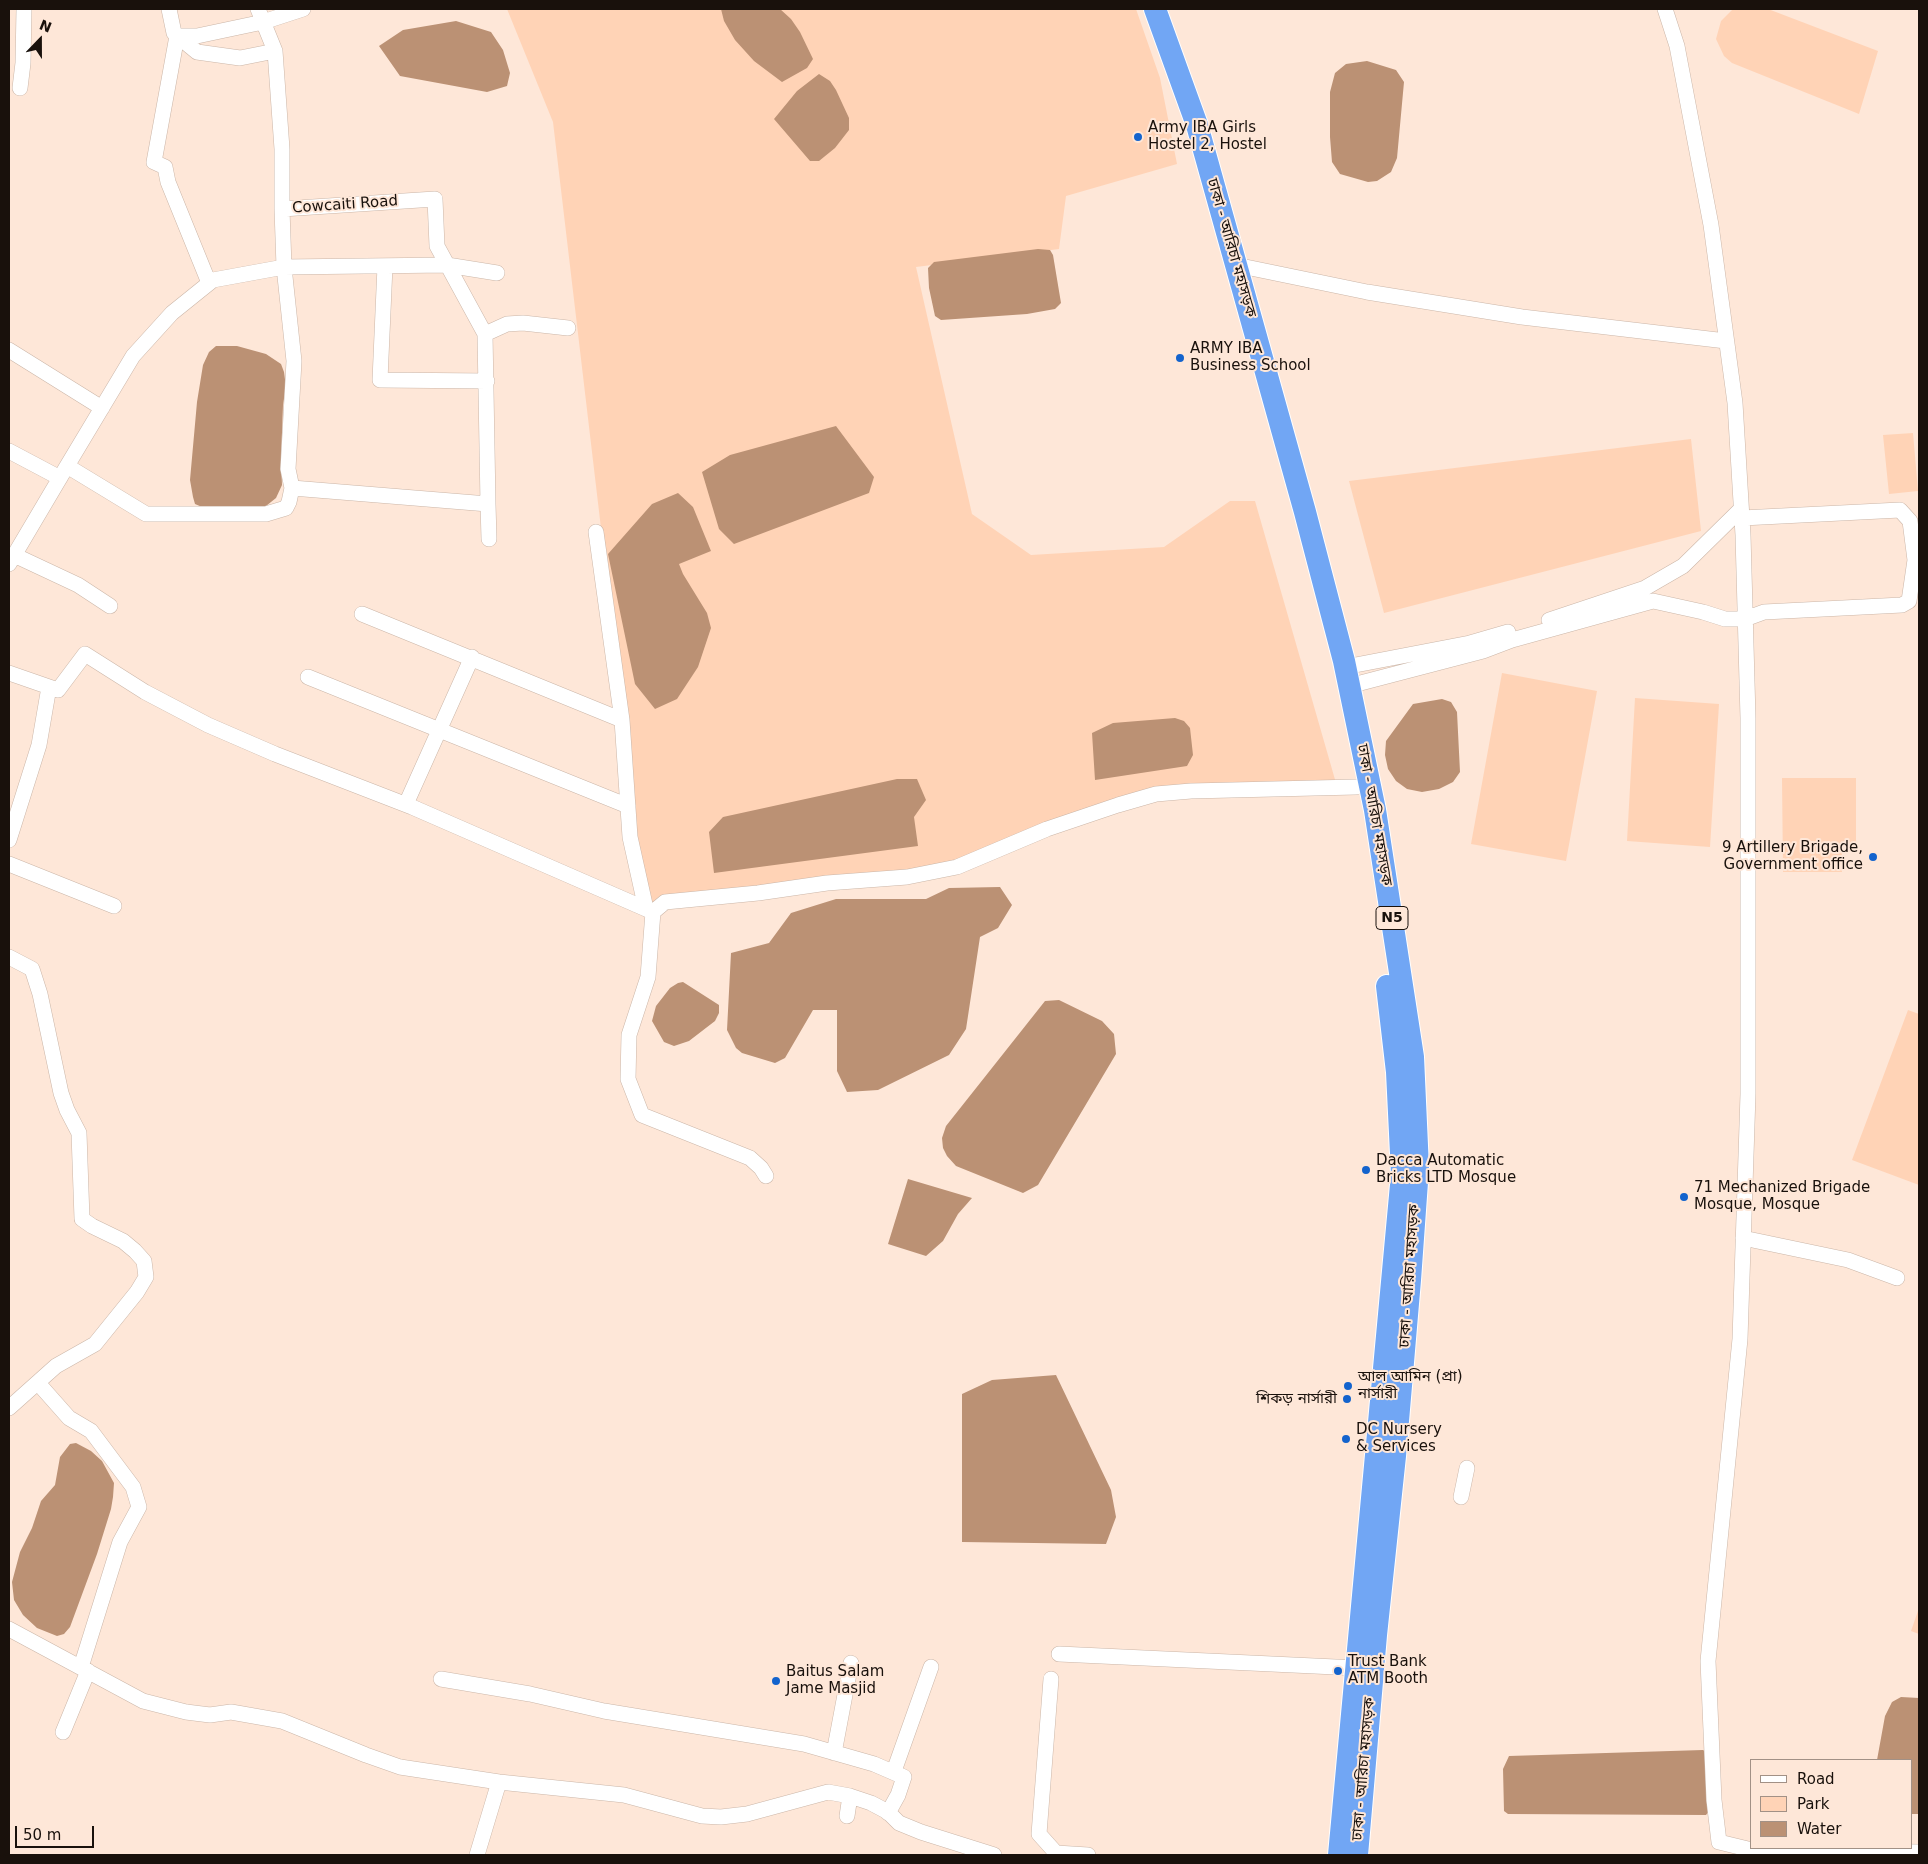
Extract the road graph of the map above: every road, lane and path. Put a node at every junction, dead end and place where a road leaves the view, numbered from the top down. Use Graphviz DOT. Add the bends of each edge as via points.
graph roads {
  1 [pos="24,9"];
  2 [pos="169,9"];
  3 [pos="303,9"];
  4 [pos="1145,9"];
  5 [pos="1155,9"];
  6 [pos="1665,9"];
  7 [pos="260,15"];
  8 [pos="178,36"];
  9 [pos="275,50"];
  10 [pos="20,88"];
  11 [pos="282,209"];
  12 [pos="447,265"];
  13 [pos="1236,265"];
  14 [pos="385,266"];
  15 [pos="284,267"];
  16 [pos="497,273"];
  17 [pos="209,283"];
  18 [pos="568,328"];
  19 [pos="485,334"];
  20 [pos="1726,341"];
  21 [pos="9,350"];
  22 [pos="487,381"];
  23 [pos="102,408"];
  24 [pos="9,451"];
  25 [pos="63,472"];
  26 [pos="292,488"];
  27 [pos="488,504"];
  28 [pos="1741,514"];
  29 [pos="596,532"];
  30 [pos="489,539"];
  31 [pos="11,560"];
  32 [pos="110,606"];
  33 [pos="362,614"];
  34 [pos="1745,619"];
  35 [pos="472,657"];
  36 [pos="9,673"];
  37 [pos="1347,676"];
  38 [pos="308,677"];
  39 [pos="49,688"];
  40 [pos="622,720"];
  41 [pos="439,731"];
  42 [pos="1356,787"];
  43 [pos="406,804"];
  44 [pos="628,806"];
  45 [pos="9,840"];
  46 [pos="9,864"];
  47 [pos="114,906"];
  48 [pos="650,911"];
  49 [pos="9,957"];
  50 [pos="766,1176"];
  51 [pos="1743,1238"];
  52 [pos="1897,1278"];
  53 [pos="38,1383"];
  54 [pos="9,1408"];
  55 [pos="1467,1468"];
  56 [pos="1461,1497"];
  57 [pos="9,1629"];
  58 [pos="1059,1654"];
  59 [pos="851,1664"];
  60 [pos="931,1667"];
  61 [pos="1357,1668"];
  62 [pos="85,1669"];
  63 [pos="441,1679"];
  64 [pos="1051,1679"];
  65 [pos="63,1732"];
  66 [pos="834,1753"];
  67 [pos="894,1771"];
  68 [pos="499,1782"];
  69 [pos="850,1796"];
  70 [pos="888,1813"];
  71 [pos="847,1816"];
  72 [pos="1718,1848"];
  73 [pos="1919,1852"];
  74 [pos="477,1855"];
  75 [pos="994,1855"];
  76 [pos="1088,1855"];
  77 [pos="1339,1855"];
  78 [pos="1357,1855"];
  1 -- 10 [label="street"];
  2 -- 8 [label="street" via="174,33"];
  3 -- 7 [label="street"];
  4 -- 42 [label="highway, N5" via="1166,63 1312,579"];
  5 -- 13 [label="highway, ঢাকা - আরিচা মহাসড়ক / N5" via="1197,125"];
  6 -- 20 [label="street" via="1678,46 1709,215"];
  7 -- 8 [label="street" via="197,36"];
  7 -- 9 [label="street, Cowcaiti Road"];
  8 -- 9 [label="street" via="197,52 240,58"];
  8 -- 17 [label="street" via="154,162 165,167 168,182"];
  9 -- 11 [label="street, Cowcaiti Road" via="282,149"];
  11 -- 12 [label="street, Cowcaiti Road" via="435,199 437,246"];
  11 -- 15 [label="street"];
  12 -- 14 [label="street"];
  12 -- 16 [label="street"];
  12 -- 19 [label="street, Cowcaiti Road"];
  13 -- 20 [label="street" via="1367,292 1522,317"];
  13 -- 37 [label="highway, ঢাকা - আরিচা মহাসড়ক / N5"];
  14 -- 15 [label="street"];
  14 -- 22 [label="street" via="380,380"];
  15 -- 17 [label="street"];
  15 -- 26 [label="street" via="294,361 288,469"];
  17 -- 23 [label="street" via="172,313 133,356"];
  18 -- 19 [label="street" via="508,324"];
  19 -- 22 [label="street"];
  20 -- 28 [label="street" via="1734,403"];
  21 -- 23 [label="street"];
  22 -- 27 [label="street"];
  23 -- 25 [label="street"];
  24 -- 25 [label="street"];
  25 -- 26 [label="street" via="146,514 266,514 286,508"];
  25 -- 31 [label="street"];
  26 -- 27 [label="street"];
  27 -- 30 [label="street"];
  28 -- 34 [label="street"];
  28 -- 34 [label="street" via="1900,510 1910,521 1915,560 1909,601 1902,605 1764,612"];
  28 -- 37 [label="street" via="1683,566 1645,588 1564,616"];
  29 -- 40 [label="street"];
  31 -- 32 [label="street" via="78,585"];
  33 -- 35 [label="street"];
  34 -- 37 [label="street" via="1725,619 1653,601 1483,651"];
  34 -- 51 [label="street" via="1749,801 1748,1094"];
  35 -- 40 [label="street"];
  35 -- 41 [label="street"];
  36 -- 39 [label="street"];
  37 -- 78 [label="highway, ঢাকা - আরিচা মহাসড়ক / N5" via="1375,810 1413,1057 1418,1168"];
  38 -- 41 [label="street"];
  39 -- 43 [label="street" via="58,690 85,654 145,692 201,721 275,754"];
  39 -- 45 [label="street" via="39,745"];
  40 -- 44 [label="street"];
  41 -- 43 [label="street"];
  41 -- 44 [label="street"];
  42 -- 48 [label="street" via="1191,790 1156,794 1047,829 957,867 907,877 827,882 665,902"];
  42 -- 61 [label="highway, ঢাকা - আরিচা মহাসড়ক / N5" via="1379,910 1397,1072 1402,1174"];
  43 -- 48 [label="street"];
  44 -- 48 [label="street" via="630,837"];
  46 -- 47 [label="street"];
  48 -- 50 [label="street" via="648,977 628,1034 628,1079 642,1115 750,1158"];
  49 -- 53 [label="street" via="32,969 61,1092 79,1133 82,1219 135,1250 144,1261 146,1277 95,1344 56,1366"];
  51 -- 52 [label="street" via="1848,1260"];
  51 -- 72 [label="street" via="1740,1339 1708,1661"];
  53 -- 54 [label="street"];
  53 -- 62 [label="street" via="69,1418 91,1431 133,1487 139,1507 120,1542"];
  55 -- 56 [label="street"];
  57 -- 62 [label="street"];
  58 -- 61 [label="street"];
  59 -- 66 [label="street"];
  60 -- 67 [label="street"];
  61 -- 77 [label="highway, ঢাকা - আরিচা মহাসড়ক / N5"];
  62 -- 65 [label="street"];
  62 -- 68 [label="street" via="143,1701 186,1712 231,1712 282,1721 400,1767"];
  63 -- 66 [label="street" via="604,1711 804,1744"];
  64 -- 76 [label="street" via="1040,1834 1056,1853"];
  66 -- 67 [label="street"];
  67 -- 70 [label="street" via="904,1779"];
  68 -- 69 [label="street" via="624,1795 702,1816 722,1817 746,1814 828,1792"];
  68 -- 74 [label="street"];
  69 -- 70 [label="street"];
  69 -- 71 [label="street"];
  70 -- 75 [label="street" via="921,1832"];
  72 -- 73 [label="street"];
}
